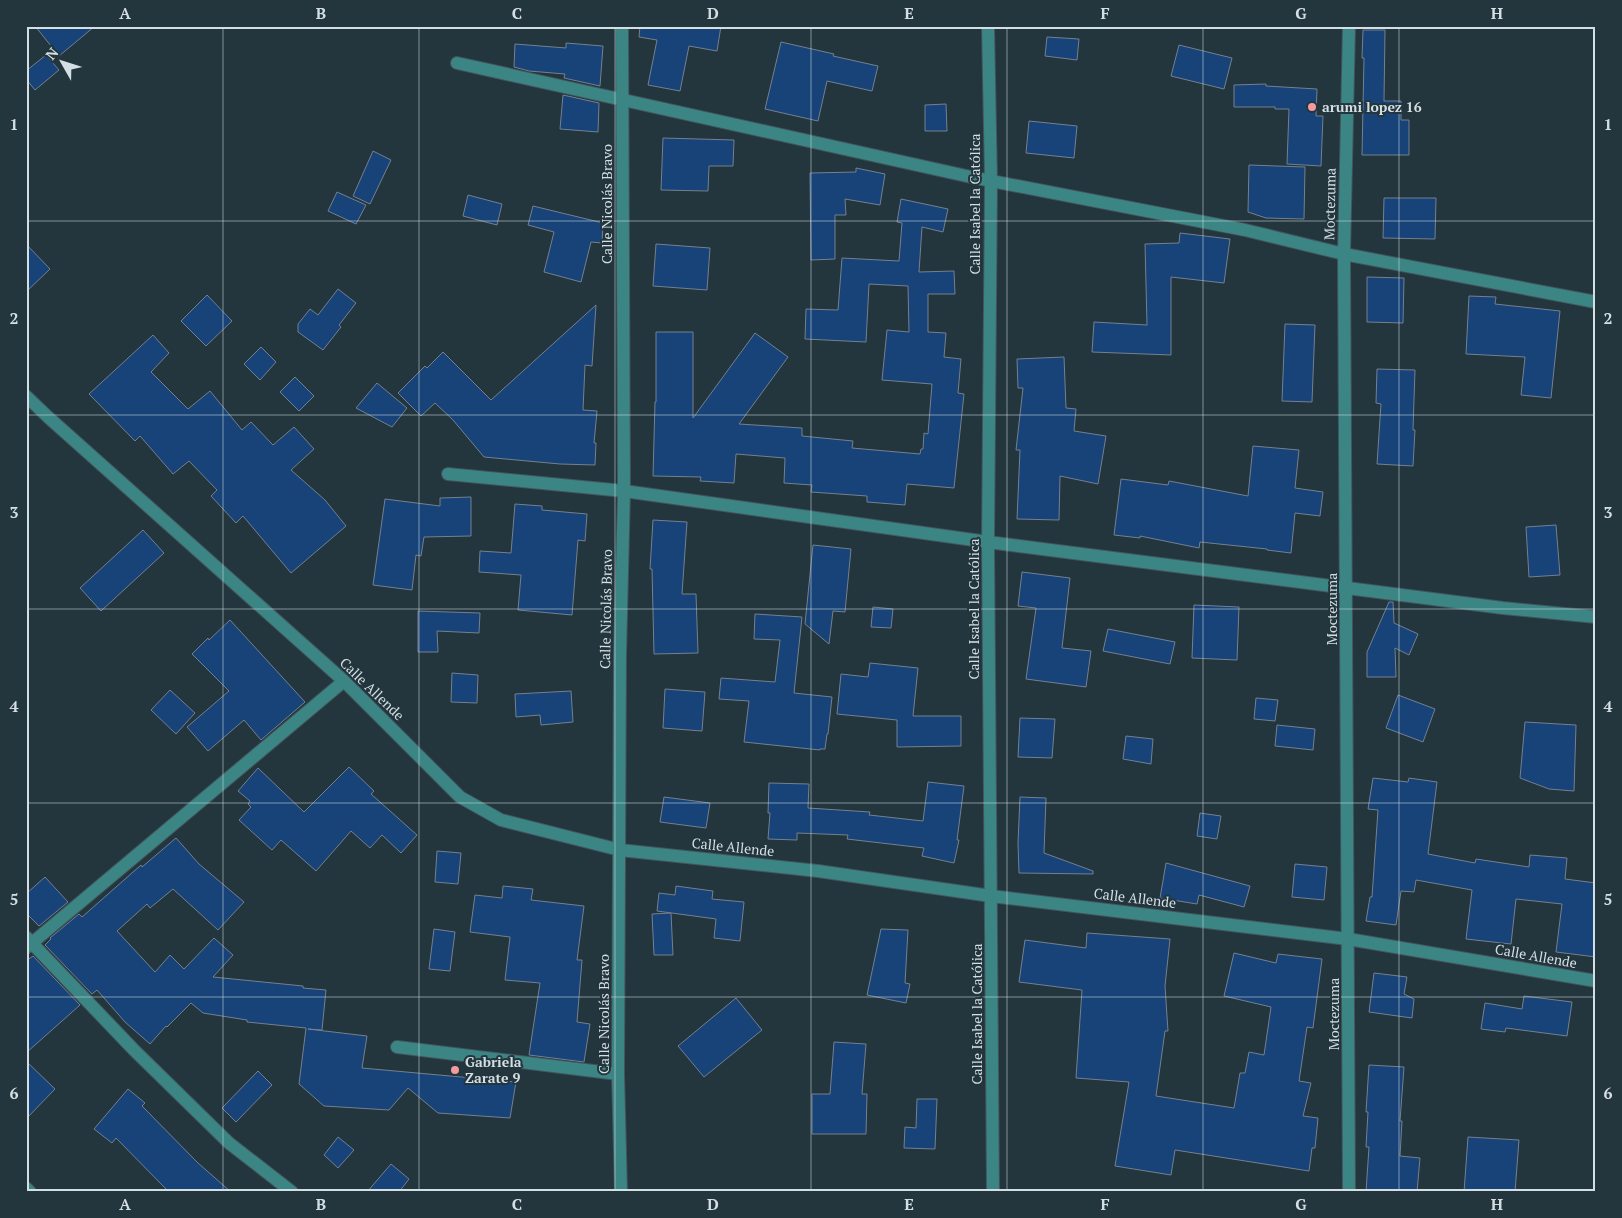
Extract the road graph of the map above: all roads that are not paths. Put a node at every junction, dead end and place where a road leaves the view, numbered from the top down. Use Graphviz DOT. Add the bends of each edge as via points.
graph roads {
  1 [pos="622,26"];
  2 [pos="988,26"];
  3 [pos="1349,26"];
  4 [pos="457,63"];
  5 [pos="621,99"];
  6 [pos="990,181"];
  7 [pos="1344,254"];
  8 [pos="1596,302"];
  9 [pos="26,396"];
  10 [pos="448,474"];
  11 [pos="624,491"];
  12 [pos="988,542"];
  13 [pos="1347,588"];
  14 [pos="1596,617"];
  15 [pos="344,681"];
  16 [pos="620,850"];
  17 [pos="991,896"];
  18 [pos="1348,939"];
  19 [pos="28,943"];
  20 [pos="1596,981"];
  21 [pos="397,1047"];
  22 [pos="618,1074"];
  23 [pos="26,1188"];
  24 [pos="30,1192"];
  25 [pos="292,1192"];
  26 [pos="621,1192"];
  27 [pos="993,1192"];
  28 [pos="1349,1192"];
  1 -- 5 [label="street, Calle Nicolás Bravo"];
  2 -- 6 [label="street, Calle Isabel la Católica"];
  3 -- 7 [label="street, Moctezuma"];
  4 -- 5 [label="street"];
  5 -- 6 [label="street"];
  5 -- 11 [label="street, Calle Nicolás Bravo"];
  6 -- 7 [label="street" via="1245,230"];
  6 -- 12 [label="street, Calle Isabel la Católica"];
  7 -- 8 [label="street"];
  7 -- 13 [label="street, Moctezuma"];
  9 -- 15 [label="street, Calle Allende"];
  10 -- 11 [label="street"];
  11 -- 12 [label="street"];
  11 -- 16 [label="street, Calle Nicolás Bravo"];
  12 -- 13 [label="street"];
  12 -- 17 [label="street, Calle Isabel la Católica"];
  13 -- 14 [label="street"];
  13 -- 18 [label="street, Moctezuma"];
  15 -- 16 [label="street, Calle Allende" via="460,797 501,820"];
  15 -- 19 [label="street"];
  16 -- 17 [label="street, Calle Allende" via="818,872"];
  16 -- 22 [label="street, Calle Nicolás Bravo"];
  17 -- 18 [label="street, Calle Allende"];
  17 -- 27 [label="street, Calle Isabel la Católica"];
  18 -- 20 [label="street, Calle Allende"];
  18 -- 28 [label="street, Moctezuma"];
  19 -- 25 [label="street" via="229,1143"];
  21 -- 22 [label="street"];
  22 -- 26 [label="street, Calle Nicolás Bravo"];
  23 -- 24 [label="street"];
}
